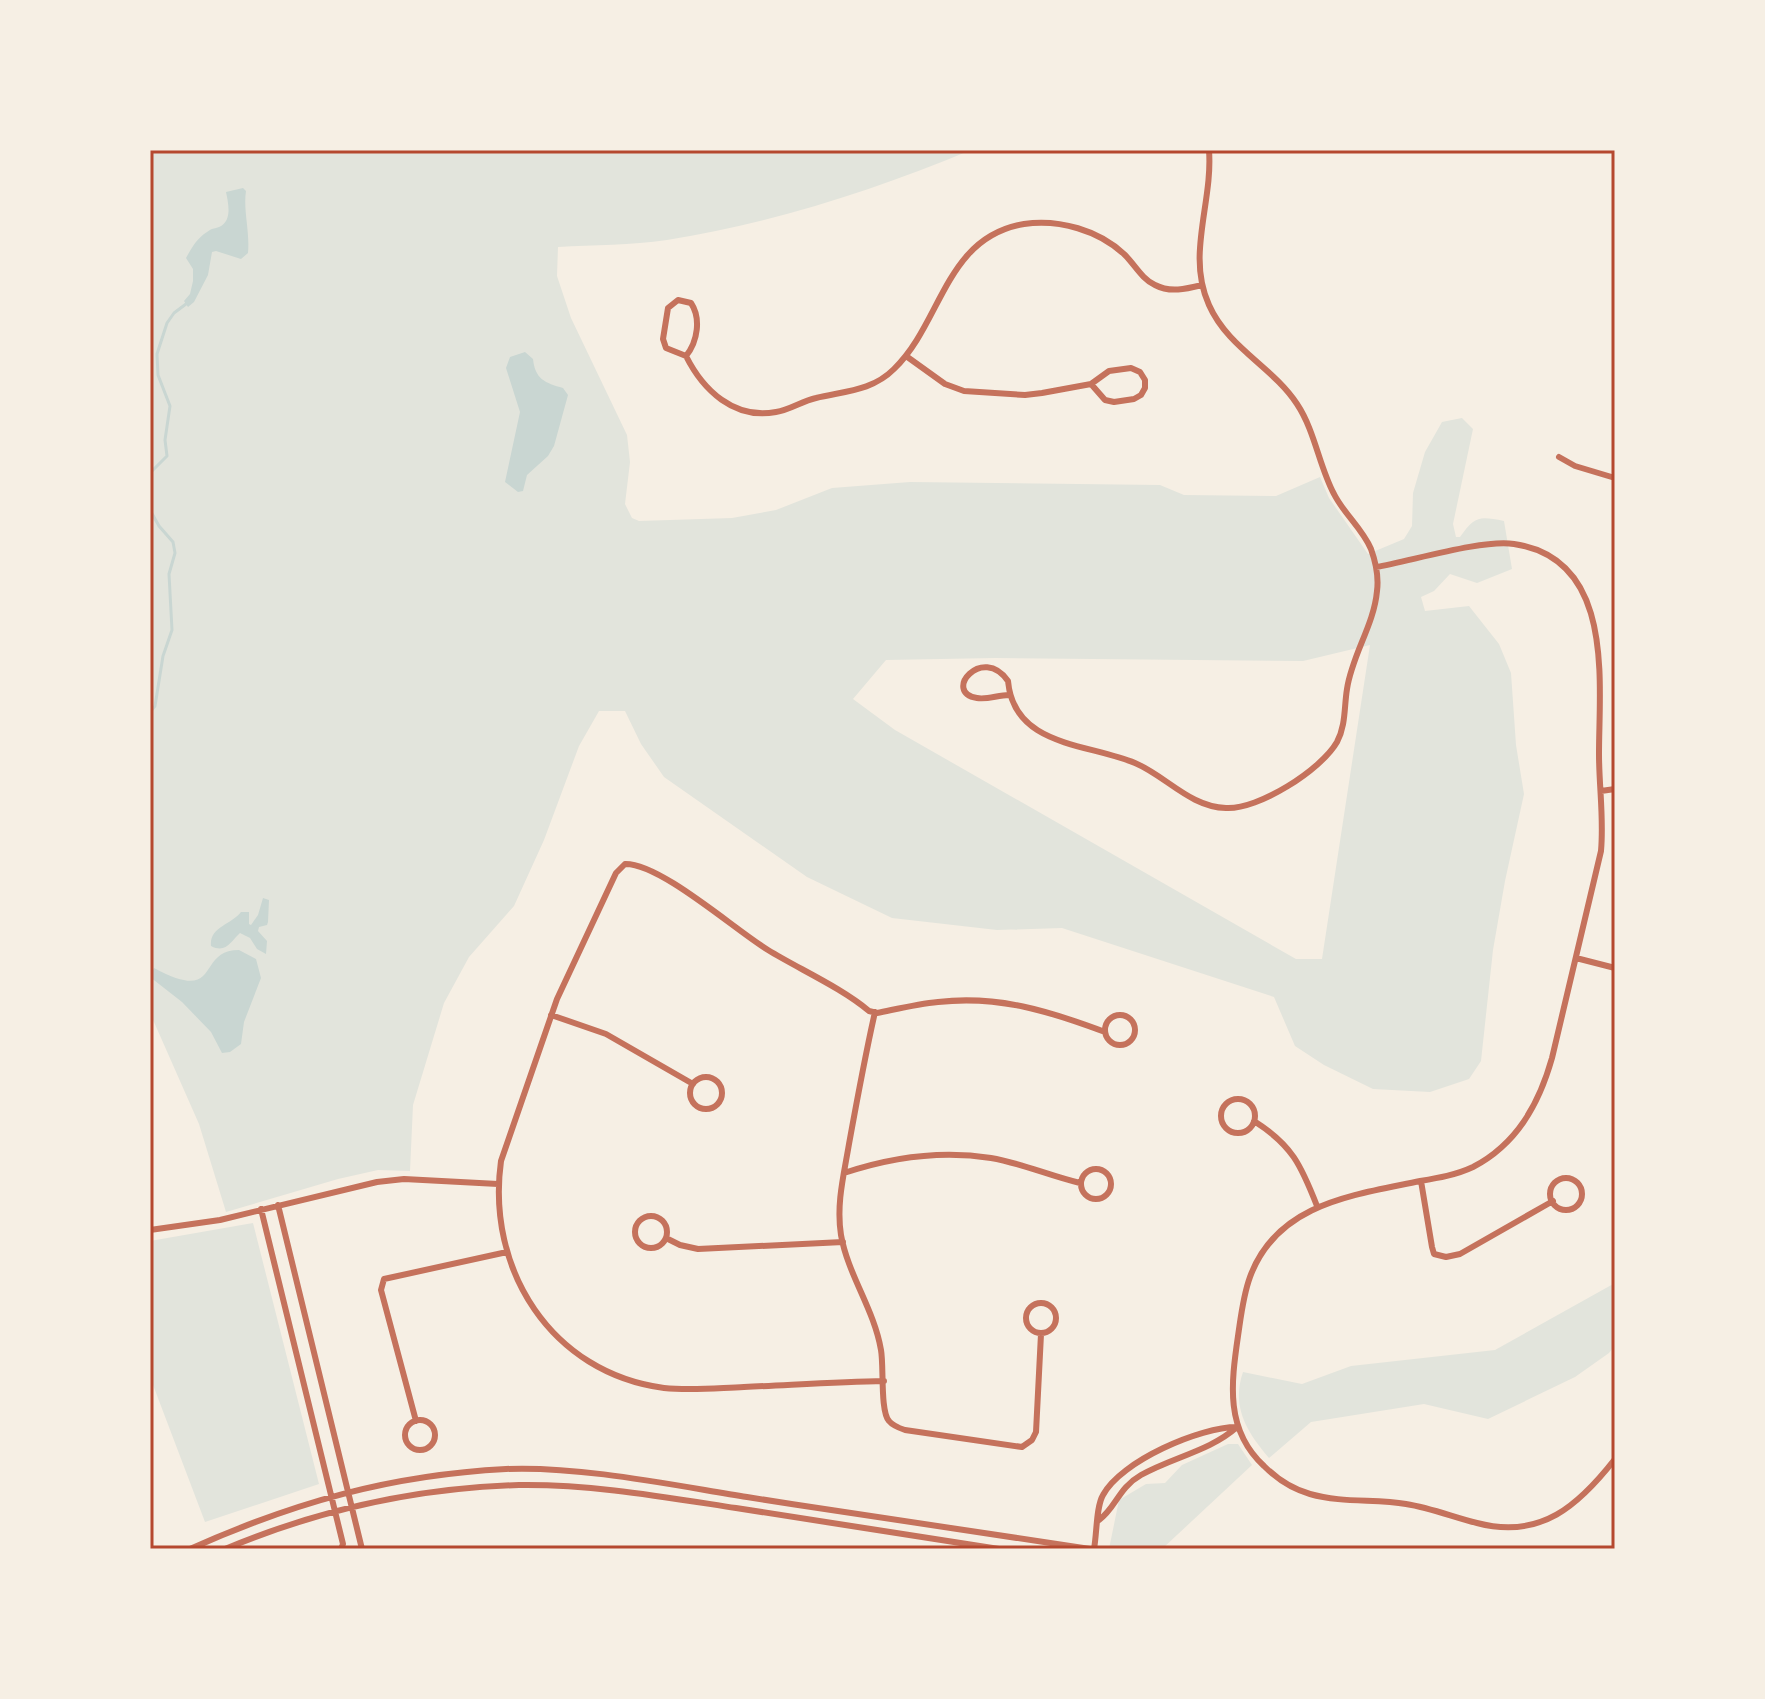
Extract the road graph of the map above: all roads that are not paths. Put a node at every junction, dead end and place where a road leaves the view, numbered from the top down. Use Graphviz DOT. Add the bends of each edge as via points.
graph roads {
  1 [pos="1209,150"];
  2 [pos="1202,285"];
  3 [pos="686,356"];
  4 [pos="906,356"];
  5 [pos="1091,384"];
  6 [pos="1559,457"];
  7 [pos="1615,478"];
  8 [pos="1376,567"];
  9 [pos="1009,695"];
  10 [pos="1615,789"];
  11 [pos="1601,791"];
  12 [pos="1576,958"];
  13 [pos="1615,968"];
  14 [pos="875,1012"];
  15 [pos="551,1015"];
  16 [pos="1105,1032"];
  17 [pos="693,1084"];
  18 [pos="1254,1121"];
  19 [pos="844,1173"];
  20 [pos="1421,1181"];
  21 [pos="1080,1183"];
  22 [pos="498,1184"];
  23 [pos="1553,1201"];
  24 [pos="278,1205"];
  25 [pos="1317,1206"];
  26 [pos="261,1209"];
  27 [pos="150,1230"];
  28 [pos="666,1238"];
  29 [pos="843,1242"];
  30 [pos="507,1252"];
  31 [pos="1041,1334"];
  32 [pos="884,1381"];
  33 [pos="416,1421"];
  34 [pos="1237,1427"];
  35 [pos="1615,1459"];
  36 [pos="347,1492"];
  37 [pos="333,1495"];
  38 [pos="351,1507"];
  39 [pos="336,1512"];
  40 [pos="1099,1520"];
  41 [pos="343,1547"];
  42 [pos="190,1549"];
  43 [pos="225,1549"];
  44 [pos="362,1549"];
  45 [pos="999,1549"];
  46 [pos="1092,1549"];
  1 -- 2 [label="street" via="1200,237"];
  2 -- 4 [label="street" via="1182,290 1156,286 1101,238 1058,224 1023,224 992,236 962,260"];
  2 -- 8 [label="street" via="1226,333 1298,405 1334,494 1364,537"];
  3 -- 3 [label="street" via="698,318 691,303 678,300 668,308 663,339 666,348"];
  3 -- 4 [label="street" via="712,393 734,407 759,413 868,386"];
  4 -- 5 [label="street" via="964,391 1025,395"];
  5 -- 5 [label="street" via="1114,402 1134,399 1145,388 1140,372 1131,368 1109,371"];
  6 -- 7 [label="street"];
  8 -- 9 [label="street" via="1377,594 1349,678 1341,730 1319,763 1265,799 1227,809 1198,802 1123,758 1040,732 1024,720"];
  8 -- 11 [label="street" via="1510,543 1560,564 1583,594 1598,635"];
  9 -- 9 [label="street" via="1001,673 980,668 968,672 967,695"];
  10 -- 11 [label="street"];
  11 -- 12 [label="street" via="1601,851"];
  12 -- 13 [label="street"];
  12 -- 20 [label="street" via="1548,1073 1526,1121 1473,1166"];
  14 -- 15 [label="street" via="766,949 699,900 640,865 629,864 616,873"];
  14 -- 16 [label="street" via="940,1001 998,1001 1045,1010"];
  14 -- 19 [label="street"];
  15 -- 17 [label="street" via="606,1034"];
  15 -- 22 [label="street" via="509,1134"];
  16 -- 16 [label="street" via="1114,1044 1123,1045 1134,1036 1135,1026 1120,1015 1111,1018"];
  17 -- 17 [label="street" via="690,1095 699,1107 714,1107 721,1099 721,1089 711,1078"];
  18 -- 18 [label="street" via="1254,1111 1243,1100 1228,1102 1222,1111 1222,1123 1236,1133"];
  18 -- 25 [label="street" via="1293,1153"];
  19 -- 21 [label="street" via="908,1157 959,1156 1002,1161"];
  19 -- 29 [label="street" via="839,1212"];
  20 -- 23 [label="street" via="1432,1247 1439,1256 1460,1254"];
  20 -- 25 [label="street"];
  21 -- 21 [label="street" via="1091,1199 1106,1196 1111,1187 1110,1178 1098,1169 1084,1174"];
  22 -- 24 [label="street" via="386,1181"];
  22 -- 30 [label="street"];
  23 -- 23 [label="street" via="1565,1209 1575,1207 1582,1194 1579,1184 1560,1179 1552,1186"];
  24 -- 26 [label="street"];
  24 -- 36 [label="street"];
  25 -- 34 [label="street" via="1278,1233 1251,1273 1231,1378"];
  26 -- 27 [label="street"];
  26 -- 37 [label="street"];
  28 -- 28 [label="street" via="657,1217 647,1216 636,1226 636,1237 648,1247"];
  28 -- 29 [label="street" via="698,1249"];
  29 -- 32 [label="street" via="871,1311"];
  30 -- 32 [label="street" via="524,1293 552,1331 578,1354 620,1376 680,1389"];
  30 -- 33 [label="street" via="384,1279 381,1290"];
  31 -- 31 [label="street" via="1026,1322 1027,1311 1039,1303 1053,1308 1057,1317 1054,1327"];
  31 -- 32 [label="street" via="1037,1424 1032,1440 1022,1447 891,1424 885,1414"];
  33 -- 33 [label="street" via="407,1427 405,1437 409,1446 424,1450 432,1445 435,1431 425,1421"];
  34 -- 35 [label="street" via="1267,1469 1308,1494 1416,1506 1499,1527 1559,1514 1584,1496"];
  34 -- 40 [label="street" via="1223,1439 1140,1475"];
  34 -- 40 [label="street" via="1220,1427 1134,1462 1102,1495"];
  36 -- 37 [label="street"];
  36 -- 38 [label="street"];
  36 -- 46 [label="street" via="454,1474 552,1471 629,1478"];
  37 -- 39 [label="street"];
  37 -- 42 [label="street"];
  38 -- 39 [label="street"];
  38 -- 44 [label="street"];
  38 -- 45 [label="street" via="465,1489 577,1488"];
  39 -- 41 [label="street"];
  39 -- 43 [label="street"];
  40 -- 46 [label="street"];
}
